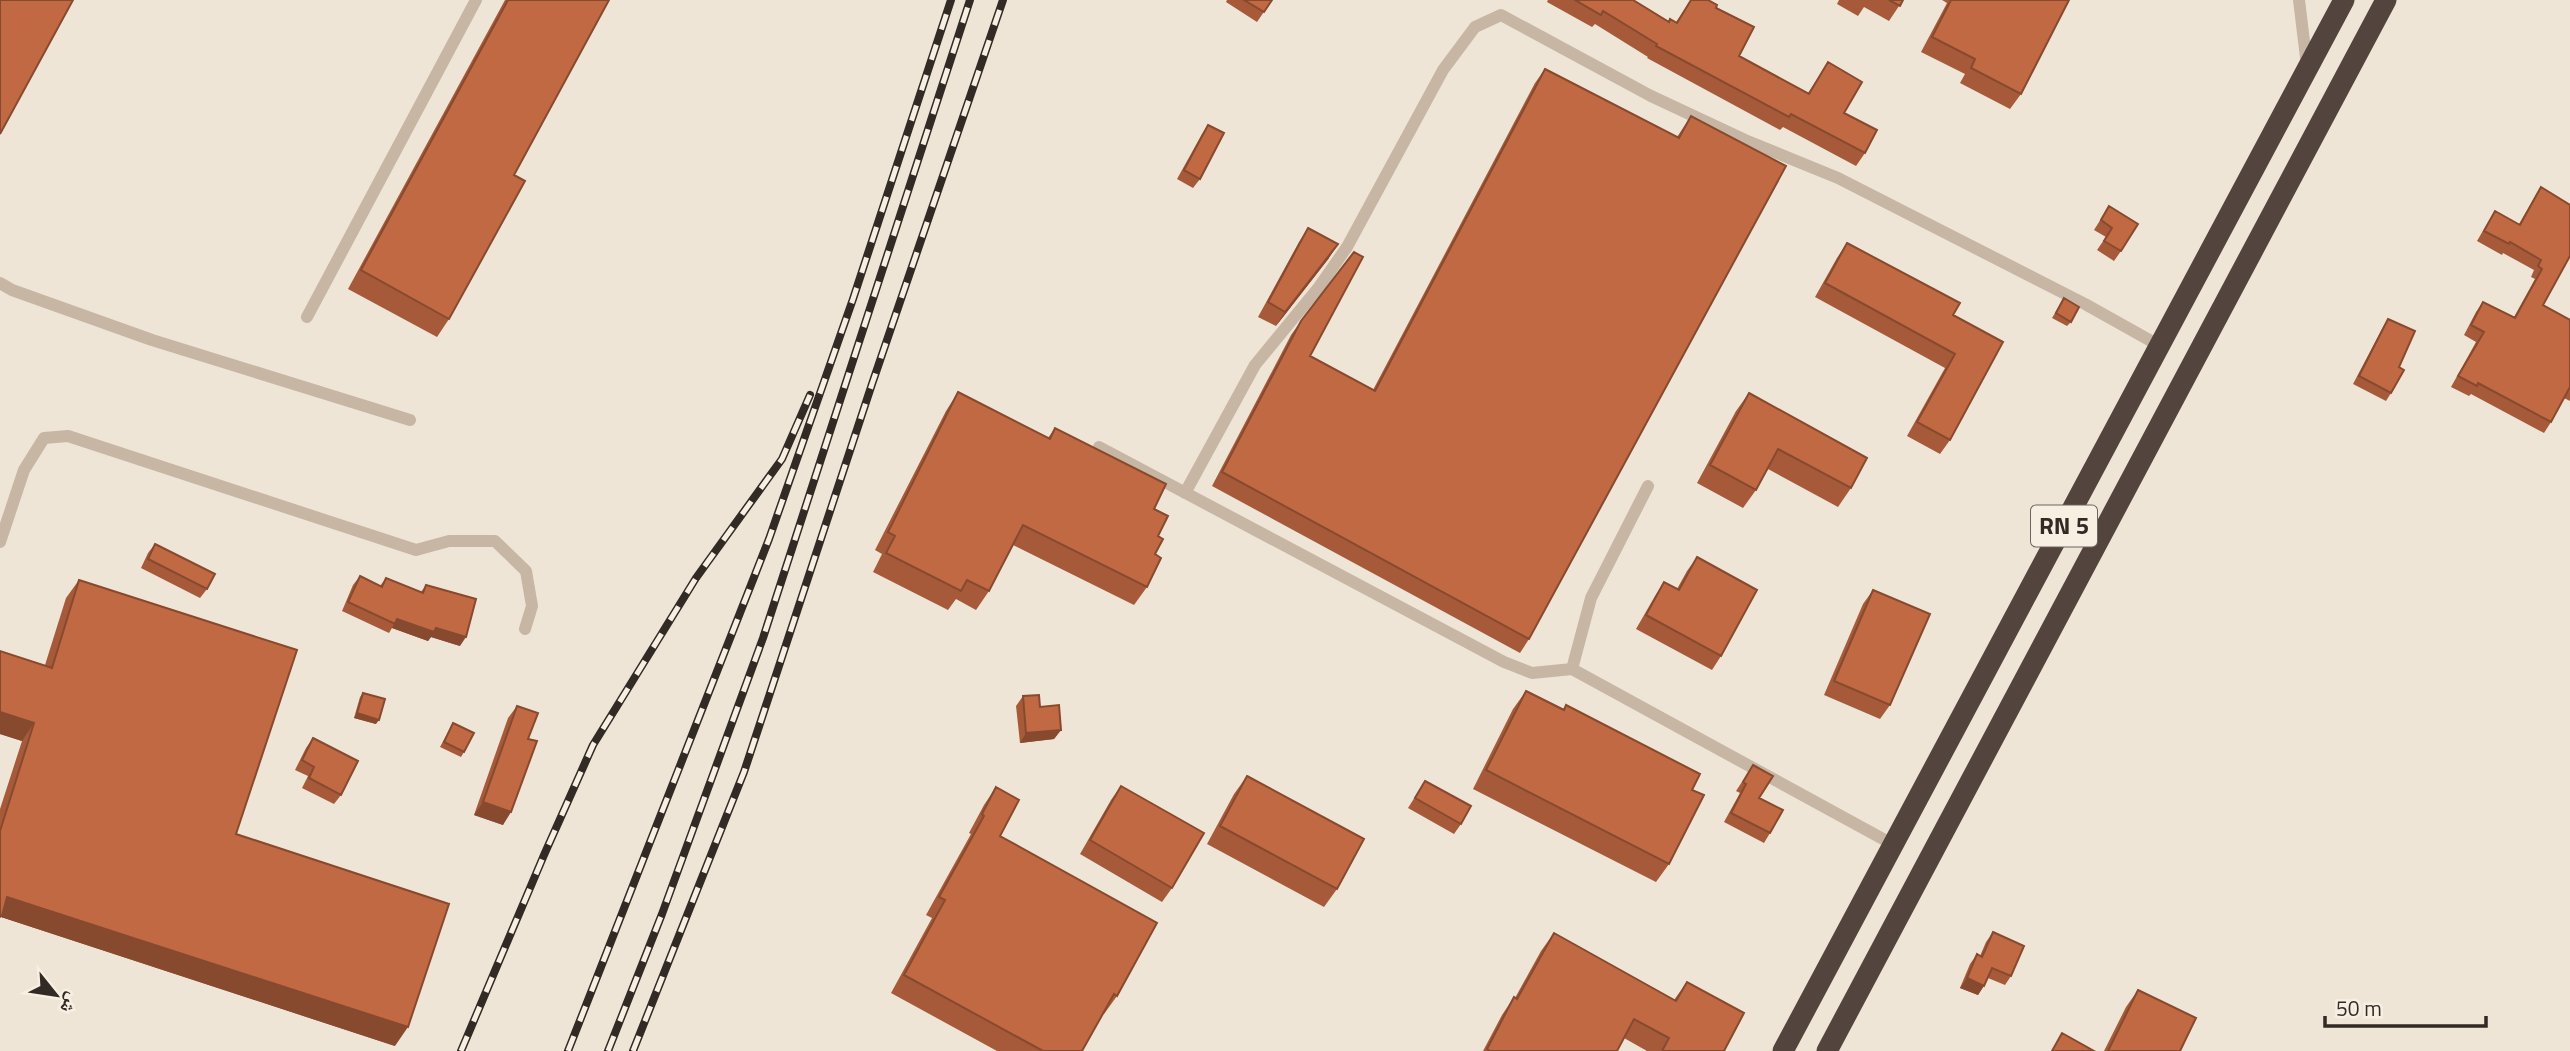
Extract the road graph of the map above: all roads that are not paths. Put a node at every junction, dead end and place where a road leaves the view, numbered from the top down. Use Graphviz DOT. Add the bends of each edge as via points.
graph roads {
  1 [pos="476,0"];
  2 [pos="2299,0"];
  3 [pos="2344,0"];
  4 [pos="2386,0"];
  5 [pos="2308,69"];
  6 [pos="0,283"];
  7 [pos="307,317"];
  8 [pos="2160,346"];
  9 [pos="410,420"];
  10 [pos="1099,447"];
  11 [pos="1648,486"];
  12 [pos="1185,492"];
  13 [pos="0,542"];
  14 [pos="525,629"];
  15 [pos="1572,669"];
  16 [pos="1895,845"];
  17 [pos="1783,1051"];
  18 [pos="1827,1051"];
  1 -- 7 [label="lane"];
  2 -- 5 [label="lane"];
  3 -- 5 [label="highway, RN 5"];
  4 -- 18 [label="highway, RN 5"];
  5 -- 8 [label="highway, RN 5"];
  6 -- 9 [label="lane" via="152,340"];
  8 -- 12 [label="lane" via="1838,178 1651,96 1501,15 1475,27 1443,70 1347,247 1255,365"];
  8 -- 16 [label="highway, RN 5"];
  10 -- 12 [label="lane"];
  11 -- 15 [label="lane" via="1591,598"];
  12 -- 15 [label="lane" via="1504,662 1532,673"];
  13 -- 14 [label="lane" via="24,470 44,439 68,436 416,550 449,541 495,541 526,571 532,606"];
  15 -- 16 [label="lane"];
  16 -- 17 [label="highway, RN 5"];
}
